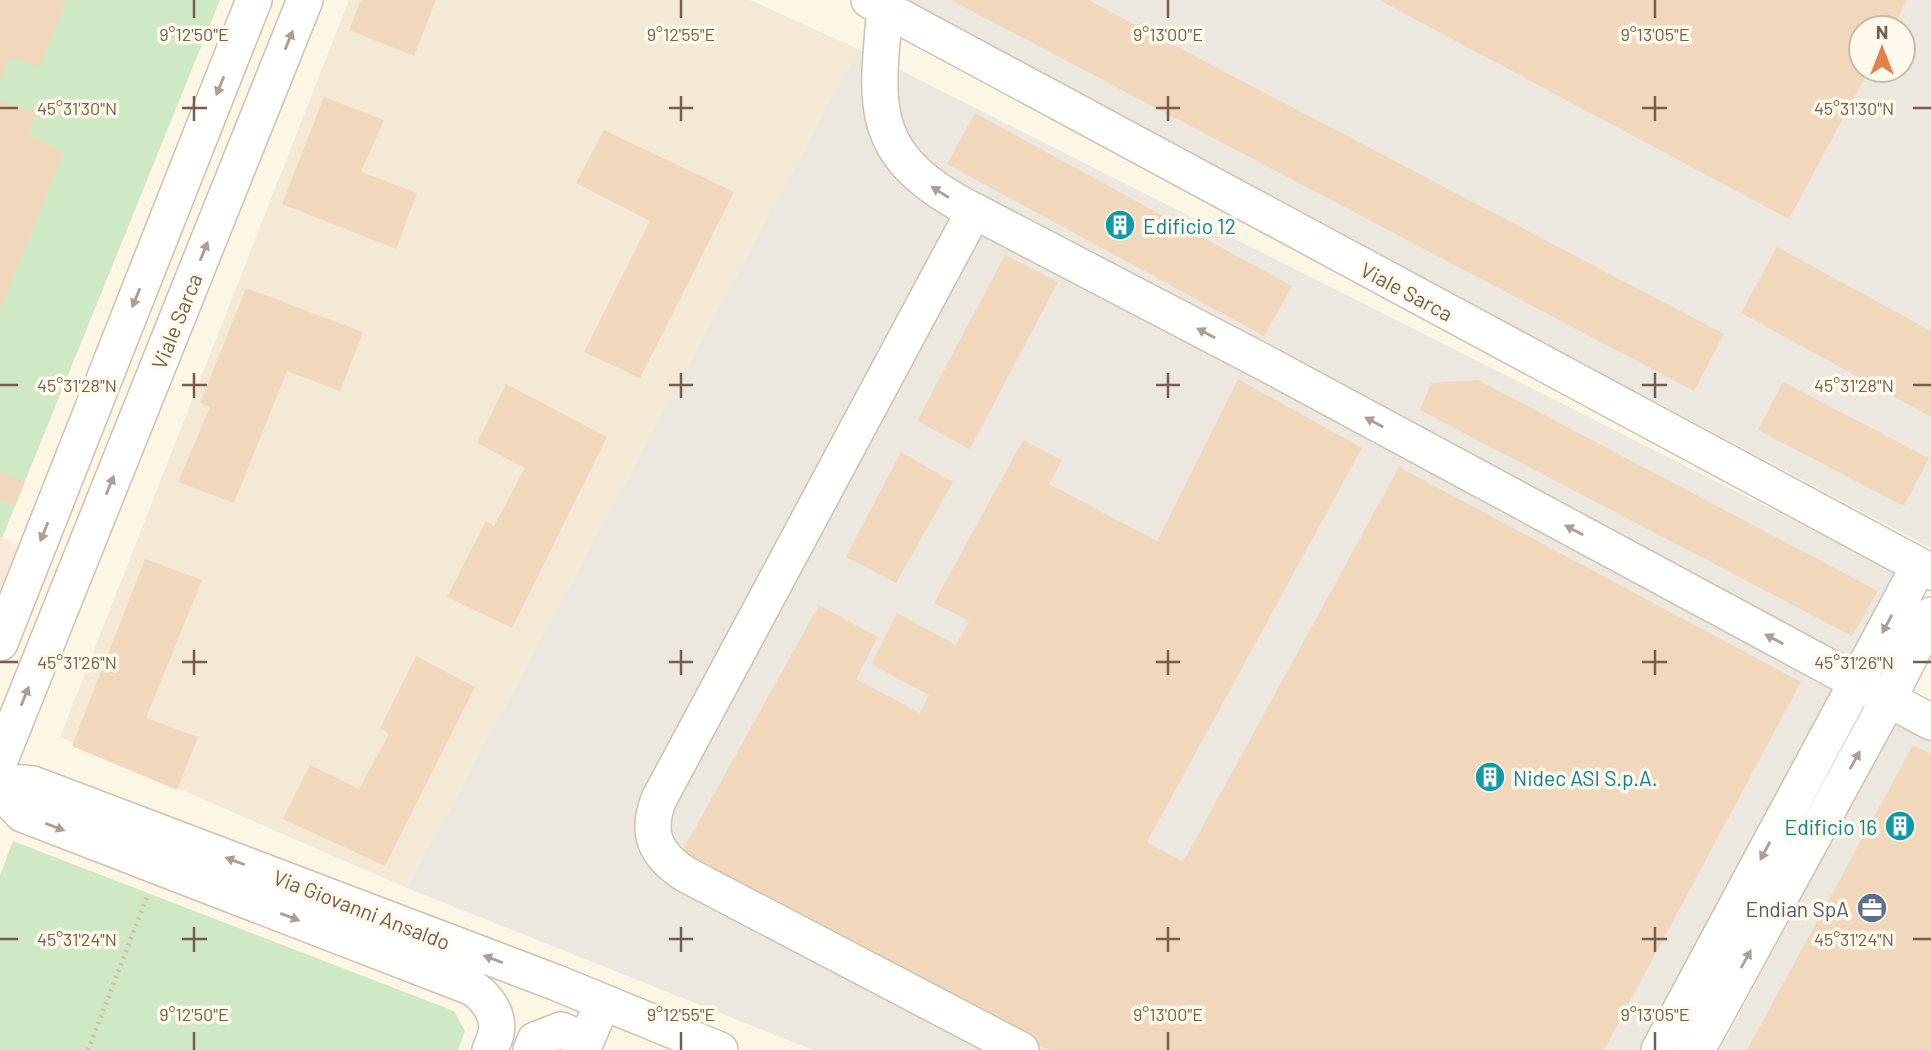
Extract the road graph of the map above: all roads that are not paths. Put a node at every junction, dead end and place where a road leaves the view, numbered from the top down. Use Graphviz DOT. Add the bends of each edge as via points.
graph roads {
  1 [pos="254,0"];
  2 [pos="305,0"];
  3 [pos="877,4"];
  4 [pos="974,211"];
  5 [pos="1925,569"];
  6 [pos="1931,615"];
  7 [pos="0,643"];
  8 [pos="1856,683"];
  9 [pos="1888,700"];
  10 [pos="1931,722"];
  11 [pos="0,760"];
  12 [pos="0,781"];
  13 [pos="0,790"];
  14 [pos="557,984"];
  15 [pos="603,1002"];
  16 [pos="1684,1002"];
  17 [pos="1714,1019"];
  18 [pos="494,1041"];
  19 [pos="673,1041"];
  20 [pos="531,1050"];
  21 [pos="720,1050"];
  22 [pos="1021,1050"];
  23 [pos="1659,1050"];
  24 [pos="1697,1050"];
  1 -- 7 [label="street, one-way"];
  11 -- 2 [label="street, Viale Sarca, one-way"];
  4 -- 3 [label="street, Viale Sarca, one-way" via="924,181 891,141 880,106"];
  3 -- 5 [label="street, Viale Sarca"];
  8 -- 4 [label="street, Viale Sarca, one-way"];
  4 -- 22 [label="street" via="666,787 652,826 661,853 685,874"];
  5 -- 8 [label="street, one-way"];
  6 -- 9 [label="street"];
  8 -- 9 [label="street"];
  8 -- 16 [label="street, one-way"];
  9 -- 10 [label="street"];
  17 -- 9 [label="street, one-way"];
  14 -- 12 [label="street, Via Giovanni Ansaldo, one-way" via="33,783"];
  13 -- 18 [label="street, Via Giovanni Ansaldo, one-way" via="22,814 461,982 489,1002"];
  14 -- 15 [label="street, Via Giovanni Ansaldo"];
  14 -- 18 [label="street" via="536,986 520,995 508,1009"];
  15 -- 19 [label="street, Via Giovanni Ansaldo"];
  15 -- 20 [label="street" via="586,1041 561,1030 535,1040"];
  16 -- 17 [label="street"];
  16 -- 23 [label="street"];
  17 -- 24 [label="street"];
  19 -- 21 [label="street, Via Giovanni Ansaldo"];
}
